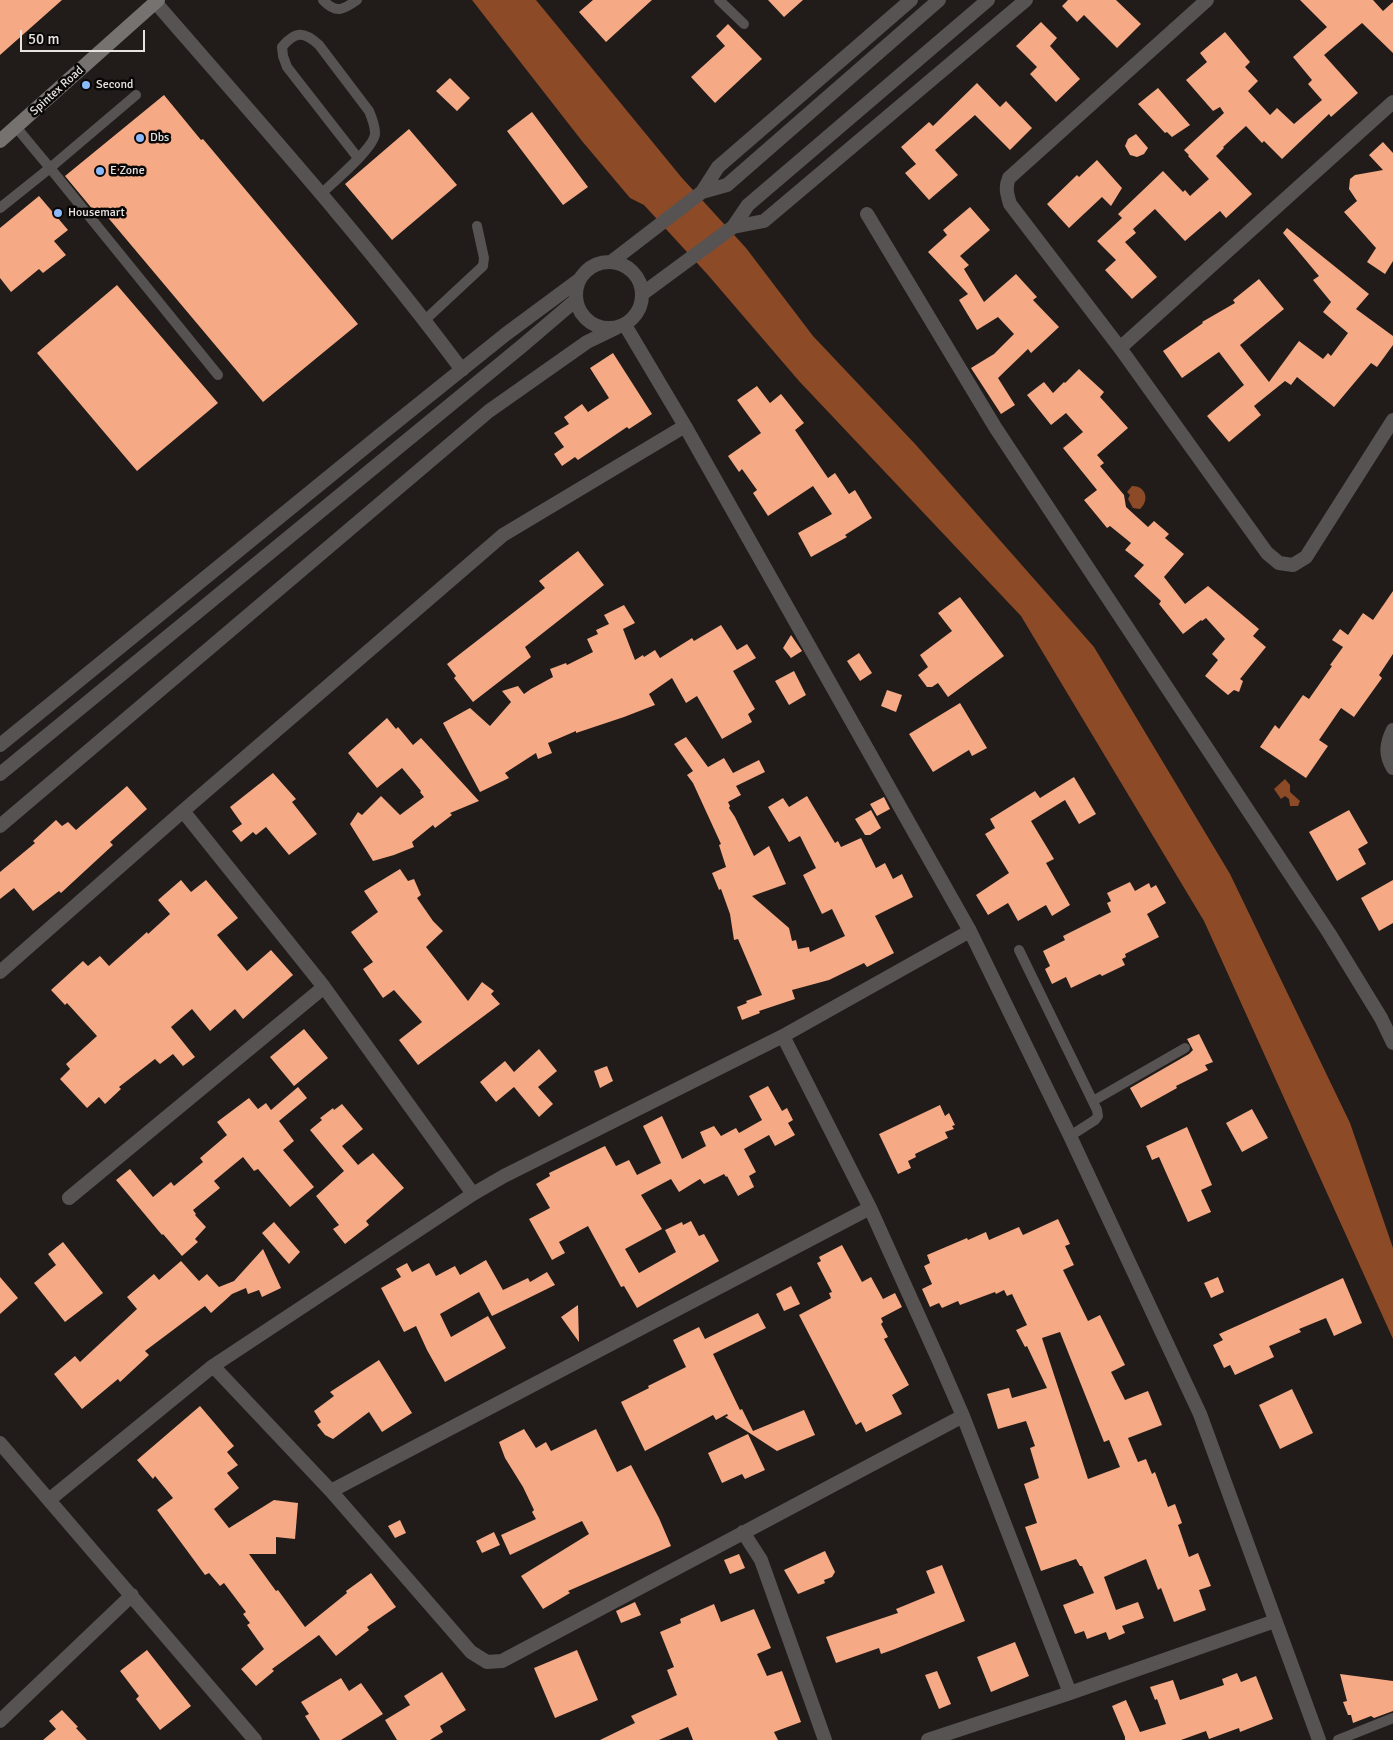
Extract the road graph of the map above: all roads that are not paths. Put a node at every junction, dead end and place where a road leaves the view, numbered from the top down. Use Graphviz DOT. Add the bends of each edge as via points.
graph roads {
  1 [pos="323,0"];
  2 [pos="357,0"];
  3 [pos="719,0"];
  4 [pos="912,0"];
  5 [pos="939,0"];
  6 [pos="988,0"];
  7 [pos="1026,0"];
  8 [pos="1207,0"];
  9 [pos="155,1"];
  10 [pos="744,24"];
  11 [pos="136,95"];
  12 [pos="1393,102"];
  13 [pos="16,127"];
  14 [pos="0,141"];
  15 [pos="358,158"];
  16 [pos="50,168"];
  17 [pos="702,192"];
  18 [pos="321,194"];
  19 [pos="0,208"];
  20 [pos="866,214"];
  21 [pos="477,226"];
  22 [pos="733,227"];
  23 [pos="611,262"];
  24 [pos="579,280"];
  25 [pos="642,294"];
  26 [pos="576,300"];
  27 [pos="425,320"];
  28 [pos="620,326"];
  29 [pos="1120,348"];
  30 [pos="462,370"];
  31 [pos="218,375"];
  32 [pos="1393,420"];
  33 [pos="685,426"];
  34 [pos="1393,730"];
  35 [pos="0,745"];
  36 [pos="1393,768"];
  37 [pos="0,774"];
  38 [pos="183,811"];
  39 [pos="0,826"];
  40 [pos="970,931"];
  41 [pos="1019,950"];
  42 [pos="0,972"];
  43 [pos="324,987"];
  44 [pos="783,1036"];
  45 [pos="1393,1043"];
  46 [pos="1185,1048"];
  47 [pos="1093,1101"];
  48 [pos="1070,1136"];
  49 [pos="473,1194"];
  50 [pos="69,1198"];
  51 [pos="870,1208"];
  52 [pos="213,1366"];
  53 [pos="963,1416"];
  54 [pos="0,1443"];
  55 [pos="331,1491"];
  56 [pos="49,1500"];
  57 [pos="743,1532"];
  58 [pos="132,1595"];
  59 [pos="1275,1621"];
  60 [pos="1070,1693"];
  61 [pos="1393,1718"];
  62 [pos="0,1721"];
  63 [pos="255,1740"];
  64 [pos="825,1740"];
  65 [pos="928,1740"];
  66 [pos="1319,1740"];
  67 [pos="1338,1740"];
  1 -- 2 [label="lane" via="337,10"];
  3 -- 10 [label="lane"];
  4 -- 17 [label="street" via="718,167"];
  5 -- 17 [label="street" via="726,185"];
  6 -- 22 [label="street" via="748,205"];
  7 -- 22 [label="street" via="764,221"];
  8 -- 29 [label="street" via="1006,183 1010,204"];
  9 -- 13 [label="main road, Spintex Road"];
  9 -- 18 [label="street"];
  11 -- 16 [label="lane"];
  12 -- 29 [label="street"];
  13 -- 14 [label="main road, Spintex Road"];
  13 -- 16 [label="lane"];
  15 -- 15 [label="lane" via="370,148 376,135 369,111 319,44 309,35 289,39 282,47 287,67"];
  15 -- 18 [label="lane"];
  16 -- 19 [label="lane"];
  16 -- 31 [label="lane"];
  17 -- 23 [label="street"];
  18 -- 27 [label="street"];
  20 -- 45 [label="street" via="995,427 1329,933"];
  21 -- 27 [label="lane" via="484,266"];
  22 -- 25 [label="street"];
  23 -- 24 [label="street" via="593,266"];
  23 -- 25 [label="street" via="621,264 636,276"];
  24 -- 26 [label="street"];
  24 -- 30 [label="street"];
  25 -- 28 [label="street" via="638,312"];
  26 -- 28 [label="street" via="585,319 605,329"];
  26 -- 37 [label="street"];
  27 -- 30 [label="street"];
  28 -- 33 [label="street"];
  28 -- 39 [label="street" via="586,342 489,412"];
  29 -- 32 [label="street" via="1267,553 1279,563 1293,565 1306,557"];
  30 -- 35 [label="street"];
  33 -- 38 [label="street" via="503,535"];
  33 -- 40 [label="street"];
  34 -- 36 [label="street" via="1386,750"];
  38 -- 42 [label="street"];
  38 -- 43 [label="street"];
  40 -- 44 [label="street"];
  40 -- 48 [label="street"];
  41 -- 47 [label="lane"];
  43 -- 49 [label="street"];
  43 -- 50 [label="street"];
  44 -- 49 [label="street"];
  44 -- 51 [label="street"];
  46 -- 47 [label="lane"];
  47 -- 48 [label="lane" via="1097,1118"];
  48 -- 59 [label="street" via="1200,1414"];
  49 -- 52 [label="street"];
  51 -- 53 [label="street"];
  51 -- 55 [label="street"];
  52 -- 55 [label="street"];
  52 -- 56 [label="street"];
  53 -- 57 [label="street"];
  53 -- 60 [label="street"];
  54 -- 56 [label="street"];
  55 -- 57 [label="street" via="471,1652 487,1662 502,1661"];
  56 -- 58 [label="street"];
  57 -- 64 [label="street" via="761,1560"];
  58 -- 62 [label="street"];
  58 -- 63 [label="street"];
  59 -- 60 [label="street"];
  59 -- 66 [label="street"];
  60 -- 65 [label="street"];
  61 -- 67 [label="lane"];
}
